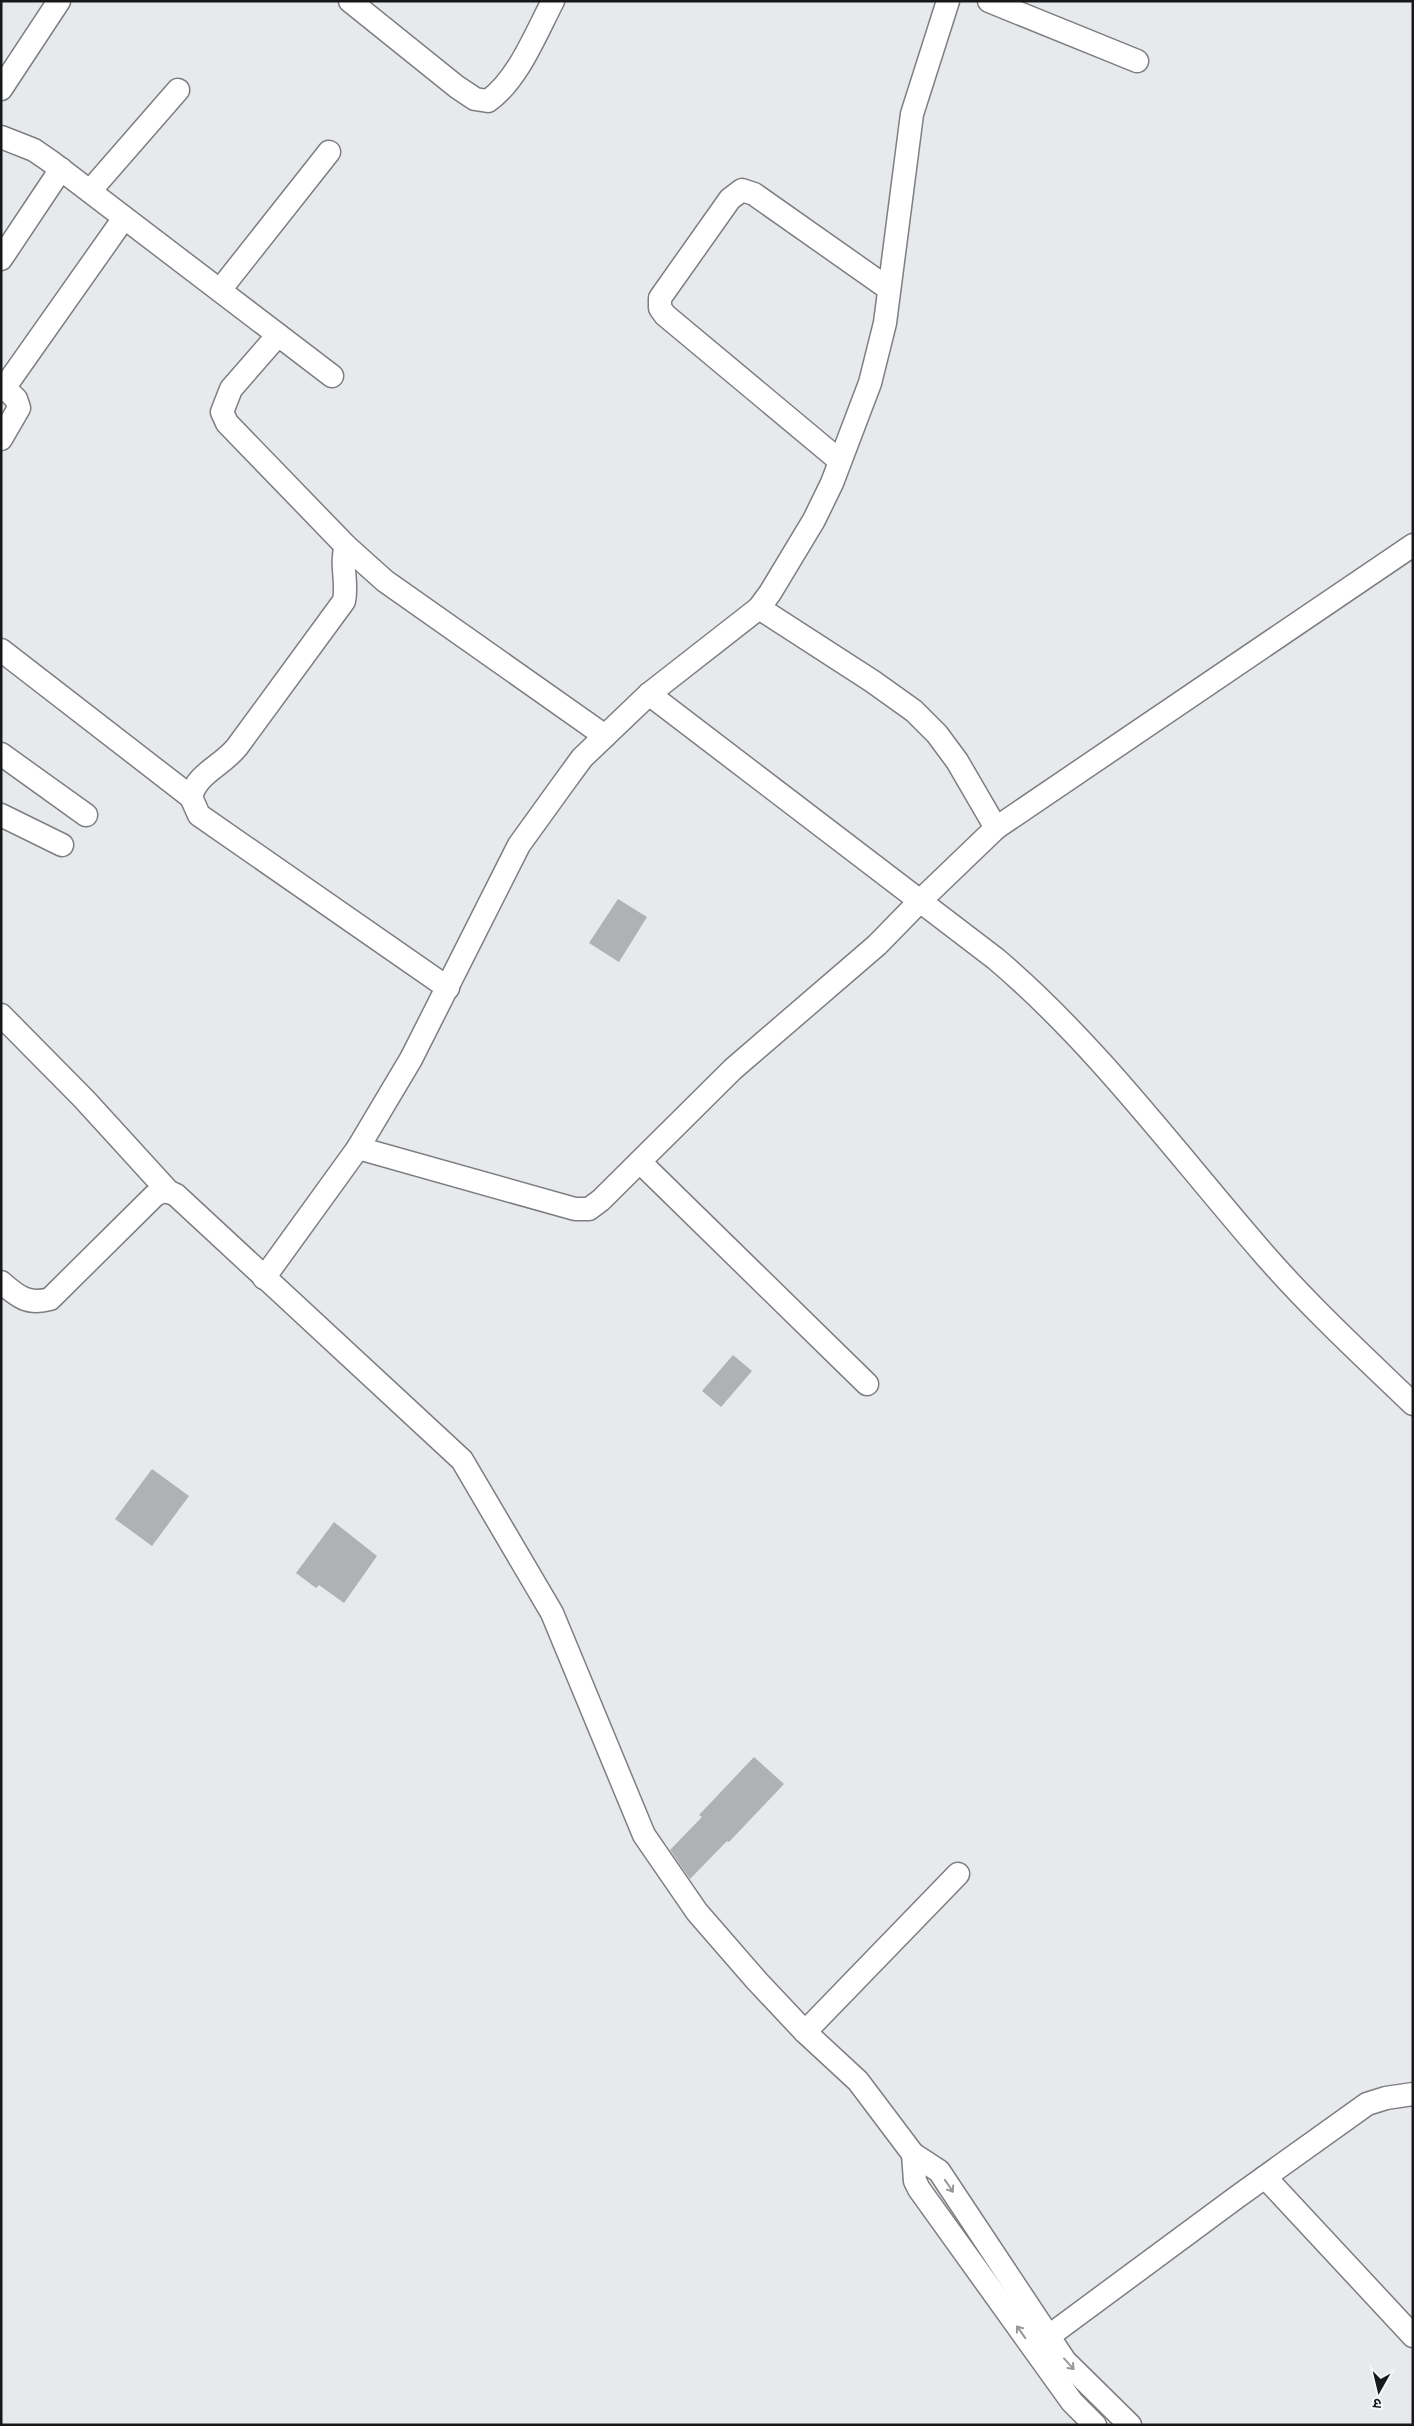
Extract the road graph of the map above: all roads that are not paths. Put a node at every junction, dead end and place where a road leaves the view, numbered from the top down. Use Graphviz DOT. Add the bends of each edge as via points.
graph roads {
  1 [pos="59,1"];
  2 [pos="350,1"];
  3 [pos="553,1"];
  4 [pos="948,1"];
  5 [pos="990,1"];
  6 [pos="1138,61"];
  7 [pos="1,89"];
  8 [pos="178,90"];
  9 [pos="1,137"];
  10 [pos="329,152"];
  11 [pos="62,169"];
  12 [pos="90,191"];
  13 [pos="124,218"];
  14 [pos="1,259"];
  15 [pos="889,289"];
  16 [pos="220,290"];
  17 [pos="278,335"];
  18 [pos="332,376"];
  19 [pos="4,382"];
  20 [pos="1,439"];
  21 [pos="840,461"];
  22 [pos="1413,544"];
  23 [pos="346,546"];
  24 [pos="758,608"];
  25 [pos="1,650"];
  26 [pos="649,694"];
  27 [pos="605,736"];
  28 [pos="1,754"];
  29 [pos="191,797"];
  30 [pos="1,815"];
  31 [pos="86,815"];
  32 [pos="996,828"];
  33 [pos="62,845"];
  34 [pos="920,901"];
  35 [pos="448,988"];
  36 [pos="1,1015"];
  37 [pos="358,1148"];
  38 [pos="640,1162"];
  39 [pos="168,1191"];
  40 [pos="264,1278"];
  41 [pos="1,1282"];
  42 [pos="867,1384"];
  43 [pos="1413,1404"];
  44 [pos="958,1874"];
  45 [pos="804,2032"];
  46 [pos="1413,2094"];
  47 [pos="913,2154"];
  48 [pos="1265,2177"];
  49 [pos="1049,2336"];
  50 [pos="1413,2336"];
  51 [pos="1094,2425"];
  52 [pos="1130,2425"];
  1 -- 7 [label="street"];
  2 -- 3 [label="street" via="457,87 475,99 488,100 510,80"];
  4 -- 15 [label="street" via="912,114"];
  5 -- 6 [label="street"];
  8 -- 12 [label="street"];
  9 -- 11 [label="street" via="34,150"];
  10 -- 16 [label="street"];
  11 -- 12 [label="street"];
  11 -- 14 [label="street"];
  12 -- 13 [label="street"];
  13 -- 16 [label="street"];
  13 -- 19 [label="street"];
  15 -- 21 [label="street" via="885,323 870,383"];
  15 -- 21 [label="street" via="754,194 742,190 730,199 660,298 660,308 665,315"];
  16 -- 17 [label="street"];
  17 -- 18 [label="street"];
  17 -- 23 [label="street" via="231,389 222,412 227,423"];
  19 -- 20 [label="street" via="19,408"];
  21 -- 24 [label="street" via="814,520"];
  22 -- 32 [label="street"];
  23 -- 27 [label="street" via="385,581"];
  23 -- 29 [label="street" via="342,556 344,600 237,747 228,758 200,777"];
  24 -- 26 [label="street"];
  24 -- 32 [label="street" via="914,711 958,761"];
  25 -- 29 [label="street"];
  26 -- 27 [label="street"];
  26 -- 34 [label="street"];
  27 -- 35 [label="street" via="582,758 520,844"];
  28 -- 31 [label="street"];
  29 -- 35 [label="street" via="199,814"];
  30 -- 33 [label="street"];
  32 -- 34 [label="street"];
  34 -- 38 [label="street" via="878,945 733,1069"];
  34 -- 43 [label="street" via="996,959 1054,1011 1089,1047 1300,1294"];
  35 -- 37 [label="street" via="411,1059"];
  36 -- 39 [label="street"];
  37 -- 38 [label="street" via="575,1209 588,1209 601,1200"];
  37 -- 40 [label="street"];
  38 -- 42 [label="street"];
  39 -- 40 [label="street"];
  39 -- 41 [label="street" via="154,1196 50,1299 25,1301"];
  40 -- 45 [label="street" via="462,1460 552,1613 644,1835 697,1912"];
  44 -- 45 [label="street"];
  45 -- 47 [label="street" via="858,2081"];
  46 -- 48 [label="street" via="1367,2104"];
  47 -- 49 [label="street, one-way" via="939,2171"];
  51 -- 47 [label="street, one-way" via="1072,2402 919,2189 915,2182"];
  48 -- 49 [label="street"];
  48 -- 50 [label="street"];
  49 -- 52 [label="street, one-way" via="1065,2361"];
}
